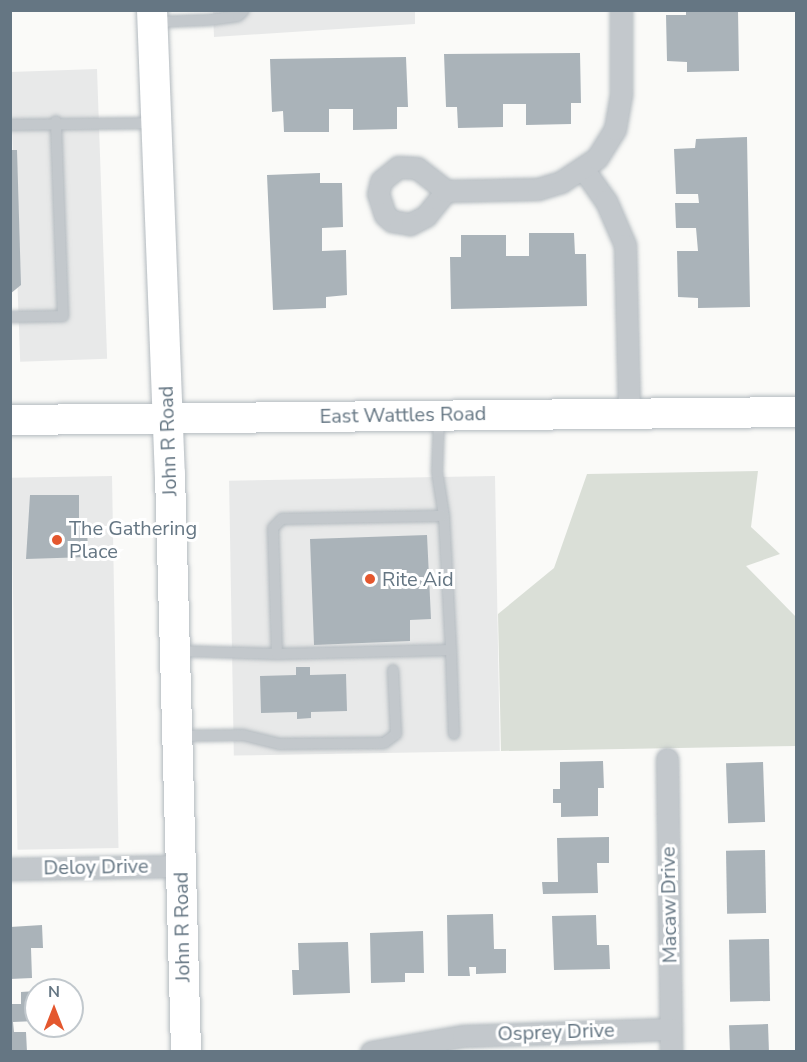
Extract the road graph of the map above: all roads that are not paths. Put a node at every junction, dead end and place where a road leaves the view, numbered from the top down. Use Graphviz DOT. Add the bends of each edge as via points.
graph roads {
  1 [pos="244,10"];
  2 [pos="621,10"];
  3 [pos="152,16"];
  4 [pos="56,122"];
  5 [pos="156,123"];
  6 [pos="10,125"];
  7 [pos="584,170"];
  8 [pos="446,191"];
  9 [pos="10,317"];
  10 [pos="629,412"];
  11 [pos="796,412"];
  12 [pos="439,414"];
  13 [pos="167,419"];
  14 [pos="10,420"];
  15 [pos="444,516"];
  16 [pos="451,650"];
  17 [pos="174,651"];
  18 [pos="277,654"];
  19 [pos="393,670"];
  20 [pos="454,735"];
  21 [pos="176,736"];
  22 [pos="667,759"];
  23 [pos="181,866"];
  24 [pos="10,870"];
  25 [pos="671,1029"];
  26 [pos="394,1049"];
  27 [pos="186,1052"];
  28 [pos="371,1052"];
  29 [pos="671,1052"];
  1 -- 3 [label="lane" via="238,16 209,20"];
  2 -- 7 [label="street" via="621,94 615,129"];
  3 -- 5 [label="main road, John R Road"];
  4 -- 5 [label="lane"];
  4 -- 6 [label="lane"];
  4 -- 9 [label="lane" via="63,316"];
  5 -- 13 [label="main road, John R Road"];
  7 -- 8 [label="street" via="538,189"];
  7 -- 10 [label="street" via="606,201 625,245"];
  10 -- 11 [label="main road, East Wattles Road"];
  10 -- 12 [label="main road, East Wattles Road"];
  12 -- 13 [label="main road, East Wattles Road"];
  12 -- 15 [label="lane" via="438,472"];
  13 -- 14 [label="main road, East Wattles Road"];
  13 -- 17 [label="main road, John R Road"];
  15 -- 16 [label="lane"];
  15 -- 18 [label="lane" via="282,519 273,528"];
  16 -- 18 [label="lane"];
  16 -- 20 [label="lane"];
  17 -- 18 [label="lane"];
  17 -- 21 [label="main road, John R Road"];
  19 -- 21 [label="lane" via="396,734 384,743 279,744 243,735"];
  21 -- 23 [label="main road, John R Road"];
  22 -- 25 [label="street, Macaw Drive"];
  23 -- 24 [label="street, Deloy Drive"];
  23 -- 27 [label="main road, John R Road"];
  25 -- 26 [label="street, Osprey Drive" via="463,1036"];
  25 -- 29 [label="street, Macaw Drive"];
  26 -- 28 [label="street, Osprey Drive"];
}
